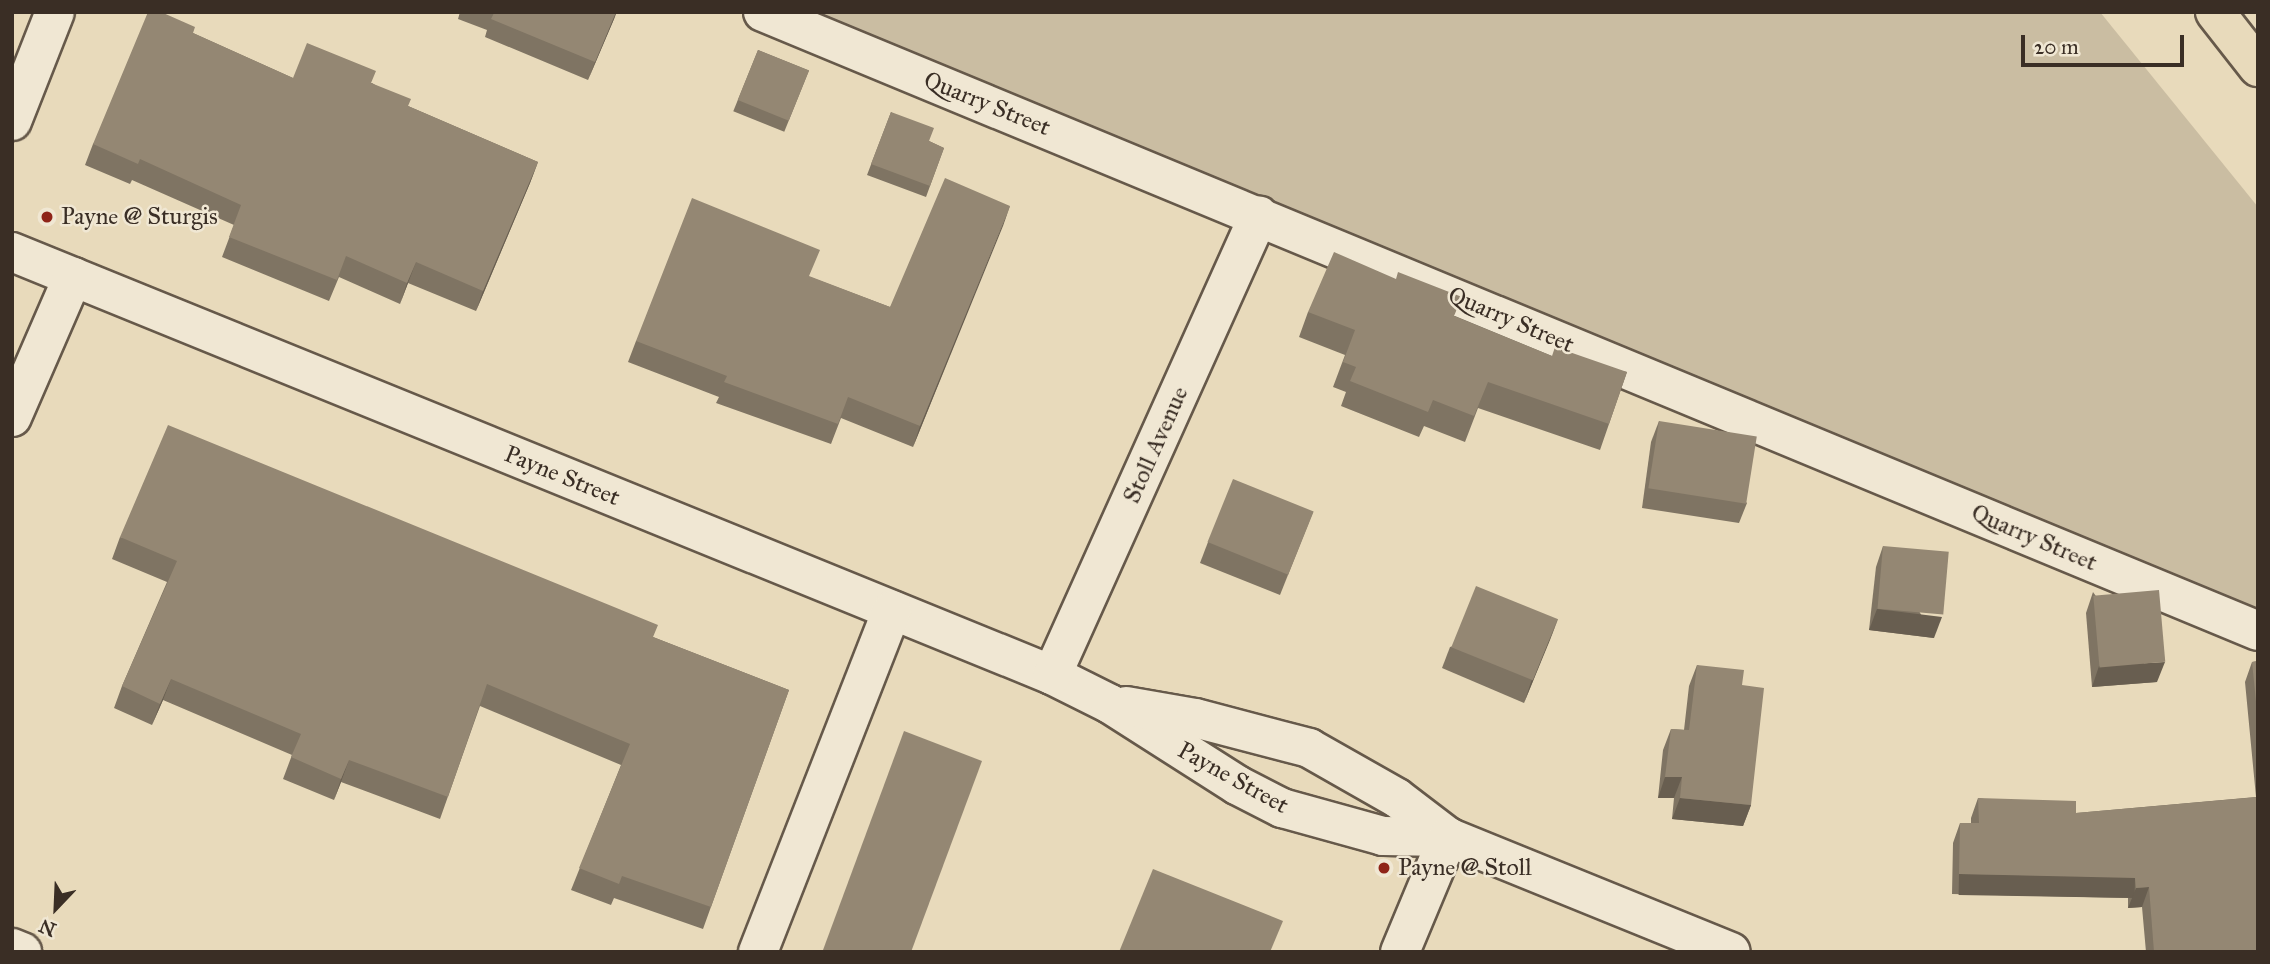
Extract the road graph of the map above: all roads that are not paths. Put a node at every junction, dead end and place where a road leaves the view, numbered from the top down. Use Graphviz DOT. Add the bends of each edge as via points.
graph roads {
  1 [pos="55,12"];
  2 [pos="763,12"];
  3 [pos="2215,12"];
  4 [pos="2258,68"];
  5 [pos="12,121"];
  6 [pos="1259,215"];
  7 [pos="12,252"];
  8 [pos="74,276"];
  9 [pos="12,418"];
  10 [pos="892,610"];
  11 [pos="2258,631"];
  12 [pos="1052,676"];
  13 [pos="1110,704"];
  14 [pos="1448,837"];
  15 [pos="12,948"];
  16 [pos="22,952"];
  17 [pos="758,952"];
  18 [pos="1400,952"];
  19 [pos="1731,952"];
  1 -- 5 [label="street"];
  2 -- 6 [label="street, Quarry Street"];
  3 -- 4 [label="highway"];
  6 -- 11 [label="street, Quarry Street"];
  6 -- 12 [label="street, Stoll Avenue"];
  7 -- 8 [label="street, Payne Street"];
  8 -- 9 [label="street"];
  8 -- 10 [label="street, Payne Street"];
  10 -- 12 [label="street, Payne Street"];
  10 -- 17 [label="street"];
  12 -- 13 [label="street, Payne Street"];
  13 -- 14 [label="street, Payne Street" via="1195,718 1309,748 1397,798"];
  13 -- 14 [label="street, Payne Street" via="1237,785 1283,808 1383,836"];
  14 -- 18 [label="street"];
  14 -- 19 [label="street, Payne Street"];
  15 -- 16 [label="street"];
}
